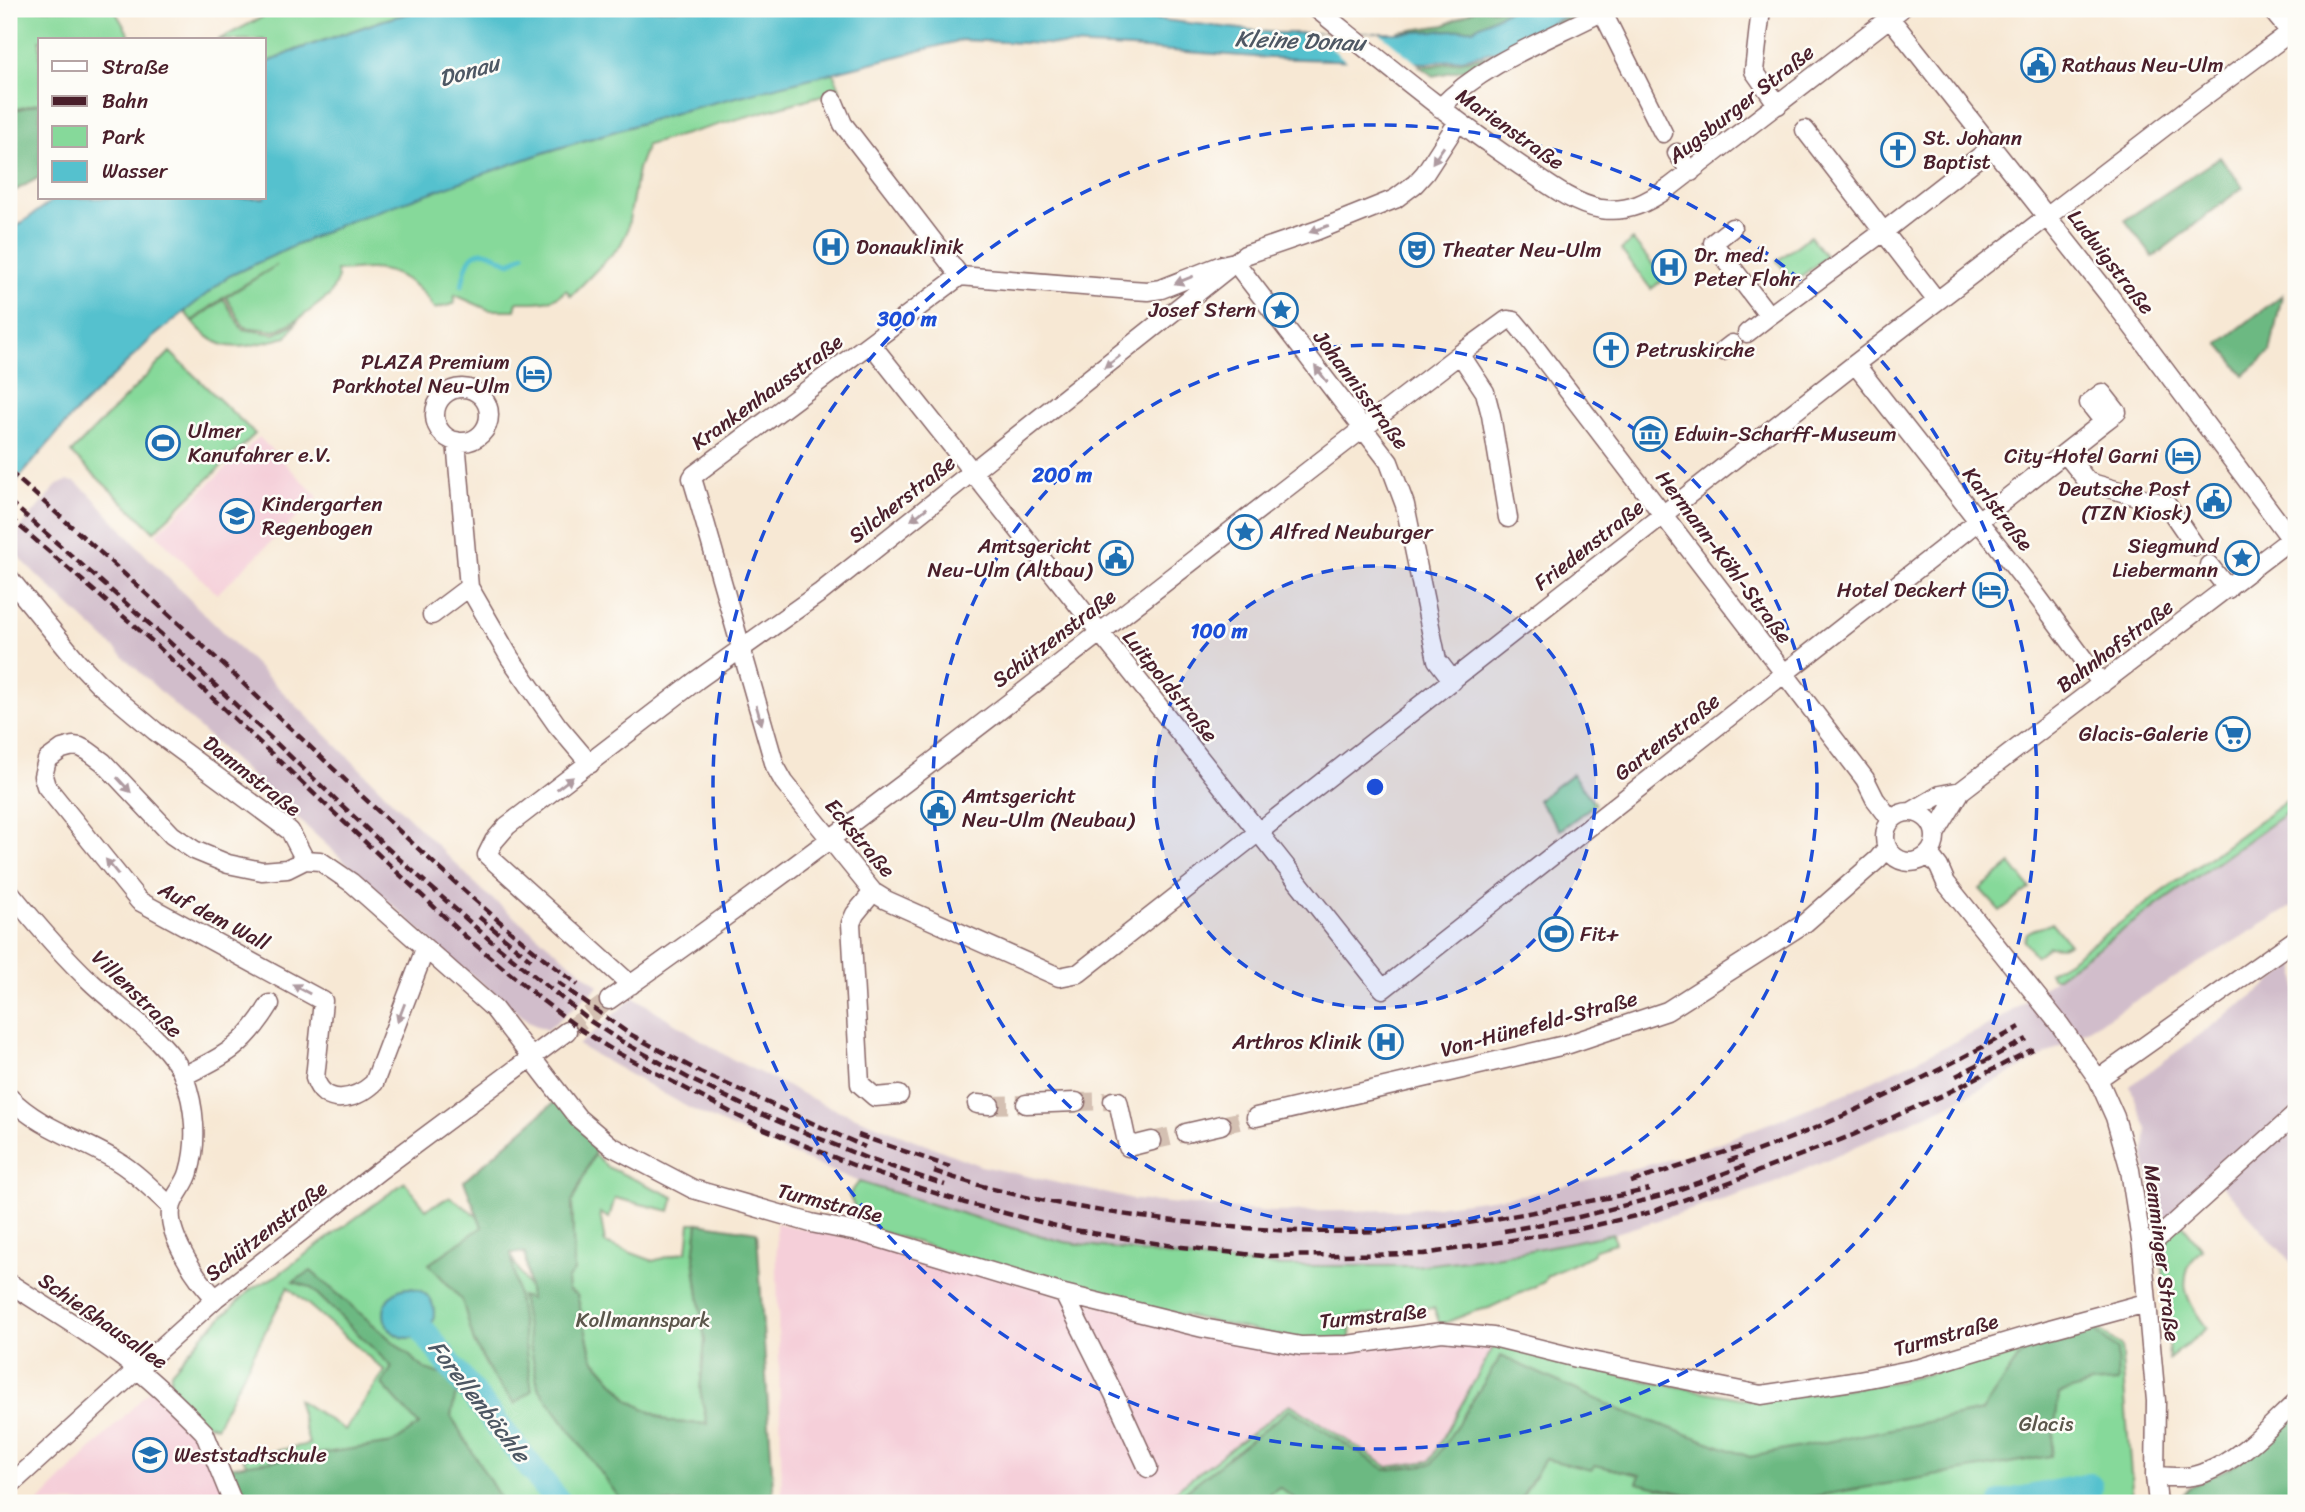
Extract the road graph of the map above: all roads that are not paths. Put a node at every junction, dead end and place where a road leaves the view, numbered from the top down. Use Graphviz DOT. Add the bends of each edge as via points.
graph roads {
  1 [pos="1317,9"];
  2 [pos="1761,9"];
  3 [pos="2271,9"];
  4 [pos="1605,10"];
  5 [pos="1895,13"];
  6 [pos="1338,19"];
  7 [pos="2294,33"];
  8 [pos="833,100"];
  9 [pos="1778,105"];
  10 [pos="1440,108"];
  11 [pos="1458,122"];
  12 [pos="1805,131"];
  13 [pos="1663,133"];
  14 [pos="1992,146"];
  15 [pos="1677,153"];
  16 [pos="1690,172"];
  17 [pos="1597,208"];
  18 [pos="2047,216"];
  19 [pos="1732,228"];
  20 [pos="1883,232"];
  21 [pos="1235,262"];
  22 [pos="960,276"];
  23 [pos="1132,290"];
  24 [pos="1937,301"];
  25 [pos="1769,316"];
  26 [pos="1166,319"];
  27 [pos="1522,330"];
  28 [pos="1746,333"];
  29 [pos="871,344"];
  30 [pos="1460,354"];
  31 [pos="1856,364"];
  32 [pos="2104,422"];
  33 [pos="1363,428"];
  34 [pos="456,441"];
  35 [pos="2065,453"];
  36 [pos="698,471"];
  37 [pos="973,472"];
  38 [pos="1664,515"];
  39 [pos="1508,518"];
  40 [pos="1978,521"];
  41 [pos="2294,537"];
  42 [pos="2195,546"];
  43 [pos="2209,565"];
  44 [pos="9,578"];
  45 [pos="469,587"];
  46 [pos="2228,589"];
  47 [pos="432,615"];
  48 [pos="1099,633"];
  49 [pos="741,649"];
  50 [pos="1784,674"];
  51 [pos="1453,681"];
  52 [pos="2102,684"];
  53 [pos="590,764"];
  54 [pos="1961,791"];
  55 [pos="1900,815"];
  56 [pos="1259,833"];
  57 [pos="1935,834"];
  58 [pos="829,838"];
  59 [pos="1889,850"];
  60 [pos="1925,856"];
  61 [pos="305,860"];
  62 [pos="9,891"];
  63 [pos="873,892"];
  64 [pos="2296,939"];
  65 [pos="425,949"];
  66 [pos="631,985"];
  67 [pos="1383,989"];
  68 [pos="609,1000"];
  69 [pos="270,1003"];
  70 [pos="567,1031"];
  71 [pos="532,1058"];
  72 [pos="183,1076"];
  73 [pos="2098,1079"];
  74 [pos="899,1095"];
  75 [pos="9,1097"];
  76 [pos="1113,1101"];
  77 [pos="1076,1102"];
  78 [pos="1026,1104"];
  79 [pos="2296,1114"];
  80 [pos="1256,1117"];
  81 [pos="1221,1125"];
  82 [pos="1186,1133"];
  83 [pos="1152,1141"];
  84 [pos="171,1207"];
  85 [pos="2142,1247"];
  86 [pos="9,1283"];
  87 [pos="1064,1294"];
  88 [pos="216,1298"];
  89 [pos="2146,1303"];
  90 [pos="137,1369"];
  91 [pos="2296,1402"];
  92 [pos="1148,1468"];
  93 [pos="2155,1476"];
  94 [pos="9,1486"];
  95 [pos="233,1503"];
  96 [pos="2144,1503"];
  97 [pos="2158,1503"];
  1 -- 6 [label="street, Marienstraße"];
  2 -- 9 [label="street" via="1754,71"];
  3 -- 7 [label="street"];
  4 -- 10 [label="street" via="1501,62"];
  4 -- 13 [label="street"];
  5 -- 9 [label="street, Augsburger Straße"];
  5 -- 14 [label="street, Ludwigstraße"];
  6 -- 10 [label="street, Marienstraße"];
  7 -- 18 [label="street, Friedenstraße"];
  8 -- 22 [label="street" via="842,124"];
  9 -- 16 [label="street, Augsburger Straße"];
  10 -- 11 [label="street, Marienstraße"];
  11 -- 17 [label="street, Marienstraße" via="1567,196"];
  11 -- 21 [label="street, one-way" via="1425,173 1395,199"];
  12 -- 20 [label="street"];
  14 -- 18 [label="street, Ludwigstraße"];
  14 -- 20 [label="street"];
  15 -- 16 [label="street"];
  16 -- 17 [label="street, Augsburger Straße" via="1636,207"];
  18 -- 24 [label="street, Friedenstraße"];
  18 -- 41 [label="street, Ludwigstraße"];
  19 -- 25 [label="street" via="1713,243"];
  20 -- 24 [label="street"];
  20 -- 25 [label="street"];
  21 -- 23 [label="street, one-way" via="1161,289"];
  21 -- 26 [label="street, Silcherstraße"];
  33 -- 21 [label="street, Johannisstraße, one-way"];
  22 -- 23 [label="street"];
  22 -- 29 [label="street, Krankenhausstraße"];
  23 -- 26 [label="street" via="1153,302"];
  24 -- 31 [label="street, Friedenstraße"];
  25 -- 28 [label="street"];
  26 -- 37 [label="street, Silcherstraße, one-way"];
  27 -- 30 [label="street, Schützenstraße" via="1514,321 1505,321"];
  27 -- 38 [label="street, Hermann-Köhl-Straße"];
  29 -- 36 [label="street, Krankenhausstraße"];
  29 -- 37 [label="street, Luitpoldstraße"];
  30 -- 33 [label="street, Schützenstraße"];
  30 -- 39 [label="street" via="1485,392 1492,415"];
  31 -- 38 [label="street, Friedenstraße"];
  31 -- 40 [label="street, Karlstraße"];
  32 -- 35 [label="street, Gartenstraße"];
  33 -- 48 [label="street, Schützenstraße"];
  33 -- 51 [label="street, Johannisstraße" via="1389,462 1405,505 1437,660"];
  34 -- 45 [label="street"];
  35 -- 40 [label="street, Gartenstraße"];
  35 -- 42 [label="street" via="2088,482 2167,505"];
  36 -- 49 [label="street, Eckstraße" via="692,478"];
  37 -- 48 [label="street, Luitpoldstraße"];
  37 -- 49 [label="street, Silcherstraße, one-way"];
  38 -- 50 [label="street, Hermann-Köhl-Straße"];
  38 -- 51 [label="street, Friedenstraße"];
  40 -- 50 [label="street, Gartenstraße"];
  40 -- 52 [label="street, Karlstraße"];
  41 -- 46 [label="street, Bahnhofstraße"];
  43 -- 46 [label="street"];
  44 -- 61 [label="street, Dammstraße" via="99,684 155,732 290,831"];
  45 -- 47 [label="street"];
  45 -- 53 [label="street" via="510,658"];
  46 -- 52 [label="street, Bahnhofstraße"];
  48 -- 56 [label="street, Luitpoldstraße"];
  48 -- 58 [label="street, Schützenstraße"];
  49 -- 53 [label="street, Silcherstraße"];
  49 -- 58 [label="street, Eckstraße, one-way" via="775,766"];
  50 -- 55 [label="street, Hermann-Köhl-Straße" via="1865,779 1875,799"];
  50 -- 67 [label="street, Gartenstraße"];
  51 -- 56 [label="street, Friedenstraße"];
  52 -- 54 [label="street, Bahnhofstraße"];
  66 -- 53 [label="street, Silcherstraße, one-way" via="487,855 507,826"];
  54 -- 55 [label="street, Bahnhofstraße" via="1940,795"];
  54 -- 57 [label="street, Bahnhofstraße"];
  55 -- 57 [label="street, Hermann-Köhl-Straße" via="1926,818"];
  55 -- 59 [label="street" via="1885,836"];
  56 -- 63 [label="street, Eckstraße" via="1084,969 1059,977"];
  56 -- 67 [label="street, Luitpoldstraße"];
  57 -- 60 [label="street" via="1934,845"];
  58 -- 63 [label="street, Eckstraße"];
  58 -- 66 [label="street, Schützenstraße"];
  59 -- 60 [label="street" via="1905,861"];
  59 -- 80 [label="street, Von-Hünefeld-Straße" via="1805,923 1667,1012 1569,1044"];
  60 -- 73 [label="street, Memminger Straße" via="1939,867 1946,883"];
  61 -- 65 [label="street" via="320,861 352,883"];
  65 -- 61 [label="street, Auf dem Wall, one-way" via="374,1083 355,1096 327,1096 314,1078 323,1001 139,901 46,786 44,767 62,750 80,747 103,762 172,835 194,850 228,864 262,870 287,869"];
  62 -- 72 [label="street, Villenstraße" via="91,983 163,1047"];
  63 -- 74 [label="street" via="851,923 860,1084 876,1097"];
  64 -- 73 [label="street"];
  65 -- 71 [label="street" via="494,1009"];
  66 -- 68 [label="street, Schützenstraße"];
  69 -- 72 [label="street" via="258,1024 231,1051"];
  70 -- 71 [label="street, Schützenstraße"];
  71 -- 87 [label="street, Turmstraße" via="579,1118 611,1146 693,1189 862,1233"];
  71 -- 88 [label="street, Schützenstraße"];
  72 -- 84 [label="street, Villenstraße" via="194,1142 189,1173"];
  73 -- 85 [label="street, Memminger Straße" via="2130,1170"];
  75 -- 84 [label="street" via="34,1118 115,1160"];
  76 -- 83 [label="street" via="1118,1101 1128,1147"];
  77 -- 78 [label="street"];
  79 -- 85 [label="street" via="2157,1239"];
  81 -- 82 [label="street"];
  84 -- 88 [label="street" via="183,1257"];
  85 -- 89 [label="street, Memminger Straße"];
  86 -- 90 [label="street, Schießhausallee"];
  87 -- 89 [label="street, Turmstraße" via="1301,1346 1348,1345 1442,1332 1493,1337 1760,1395 1920,1367"];
  87 -- 92 [label="street"];
  88 -- 90 [label="street, Schützenstraße"];
  89 -- 93 [label="street, Memminger Straße" via="2156,1402"];
  90 -- 94 [label="street, Schützenstraße"];
  90 -- 95 [label="street, Schießhausallee" via="204,1432"];
  91 -- 93 [label="street" via="2230,1460 2203,1474"];
  93 -- 96 [label="street, Memminger Straße"];
  93 -- 97 [label="street, Memminger Straße"];
}
